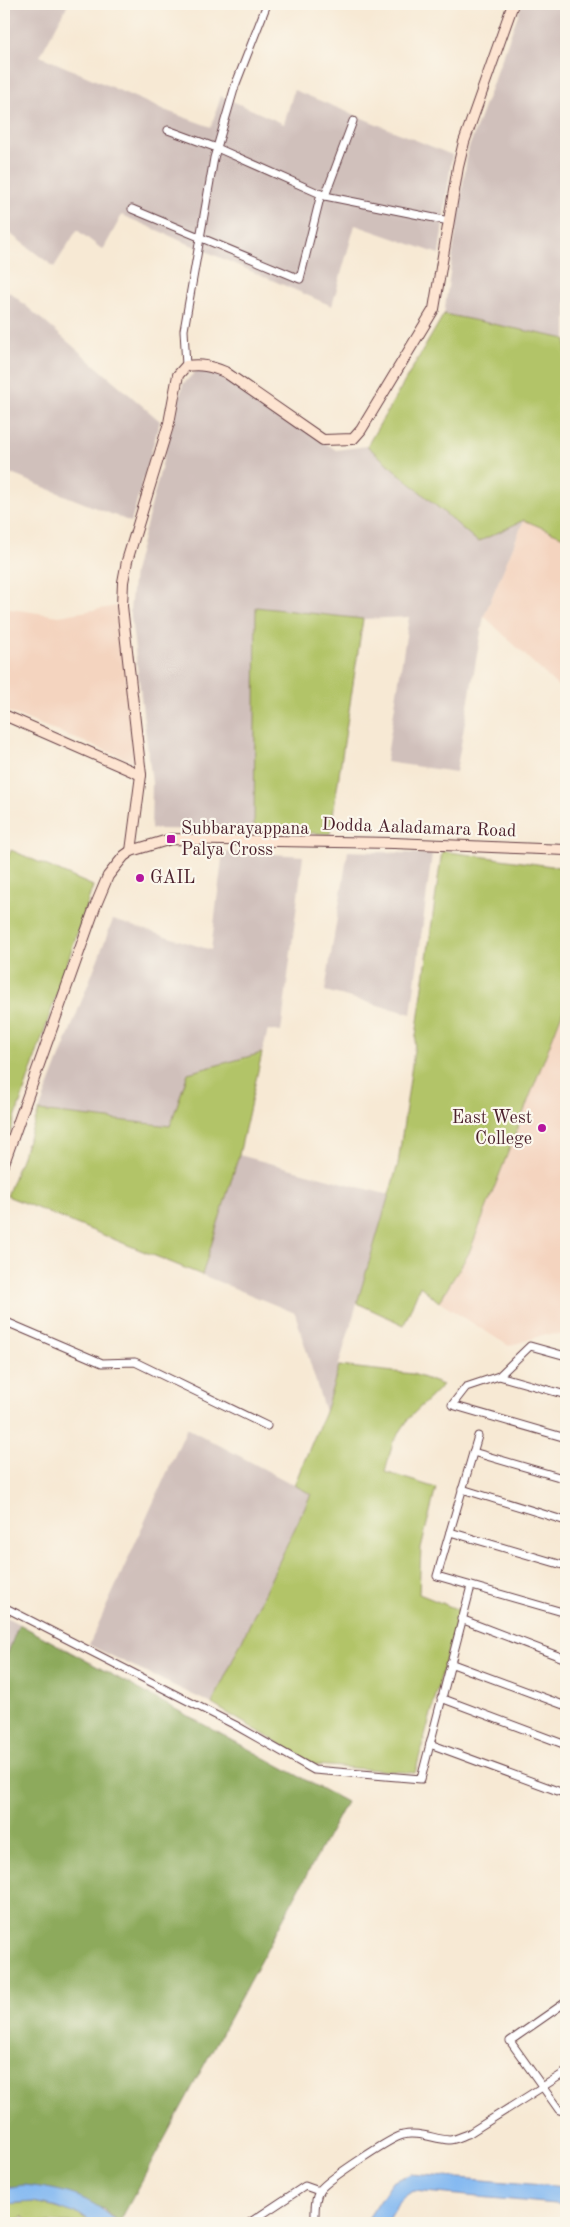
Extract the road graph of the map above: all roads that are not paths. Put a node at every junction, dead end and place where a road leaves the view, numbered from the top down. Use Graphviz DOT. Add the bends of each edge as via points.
graph roads {
  1 [pos="267,4"];
  2 [pos="513,4"];
  3 [pos="353,121"];
  4 [pos="168,130"];
  5 [pos="217,148"];
  6 [pos="323,195"];
  7 [pos="132,209"];
  8 [pos="449,221"];
  9 [pos="200,238"];
  10 [pos="186,366"];
  11 [pos="4,715"];
  12 [pos="141,775"];
  13 [pos="566,850"];
  14 [pos="131,852"];
  15 [pos="4,1163"];
  16 [pos="4,1321"];
  17 [pos="566,1356"];
  18 [pos="499,1376"];
  19 [pos="566,1395"];
  20 [pos="266,1426"];
  21 [pos="478,1436"];
  22 [pos="566,1438"];
  23 [pos="473,1452"];
  24 [pos="566,1480"];
  25 [pos="462,1489"];
  26 [pos="566,1521"];
  27 [pos="450,1532"];
  28 [pos="566,1566"];
  29 [pos="471,1586"];
  30 [pos="4,1606"];
  31 [pos="566,1614"];
  32 [pos="461,1619"];
  33 [pos="566,1659"];
  34 [pos="450,1663"];
  35 [pos="441,1698"];
  36 [pos="566,1706"];
  37 [pos="430,1744"];
  38 [pos="566,1745"];
  39 [pos="566,1794"];
  40 [pos="566,2002"];
  41 [pos="566,2072"];
  42 [pos="543,2087"];
  43 [pos="566,2112"];
  44 [pos="318,2191"];
  45 [pos="249,2223"];
  46 [pos="315,2223"];
  1 -- 5 [label="street" via="235,86"];
  2 -- 8 [label="street" via="464,142"];
  3 -- 6 [label="street"];
  4 -- 5 [label="street"];
  5 -- 6 [label="street"];
  5 -- 9 [label="street"];
  6 -- 8 [label="street"];
  6 -- 9 [label="street" via="300,279"];
  7 -- 9 [label="street"];
  8 -- 10 [label="street" via="434,309 353,439 323,440 224,372 208,365"];
  9 -- 10 [label="street" via="184,330"];
  10 -- 12 [label="street" via="178,375 169,423 123,582 122,606"];
  11 -- 12 [label="street"];
  12 -- 14 [label="street"];
  13 -- 14 [label="street, Dodda Aaladamara Road" via="171,839"];
  14 -- 15 [label="street, Dodda Aaladamara Road" via="108,876 95,907"];
  16 -- 20 [label="street" via="102,1363 135,1362"];
  17 -- 18 [label="street" via="530,1346"];
  18 -- 19 [label="street"];
  18 -- 22 [label="street" via="466,1387 452,1405"];
  21 -- 23 [label="street"];
  23 -- 24 [label="street"];
  23 -- 25 [label="street"];
  25 -- 26 [label="street"];
  25 -- 27 [label="street"];
  27 -- 28 [label="street"];
  27 -- 29 [label="street" via="437,1576"];
  29 -- 31 [label="street"];
  29 -- 32 [label="street"];
  30 -- 37 [label="street" via="314,1770 421,1779"];
  32 -- 33 [label="street"];
  32 -- 34 [label="street"];
  34 -- 35 [label="street"];
  34 -- 36 [label="street"];
  35 -- 37 [label="street"];
  35 -- 38 [label="street"];
  37 -- 39 [label="street"];
  40 -- 42 [label="street" via="510,2041"];
  41 -- 42 [label="street"];
  42 -- 43 [label="street" via="559,2110"];
  42 -- 44 [label="street" via="468,2134 451,2140 403,2134"];
  44 -- 45 [label="street" via="305,2186"];
  44 -- 46 [label="street"];
}
